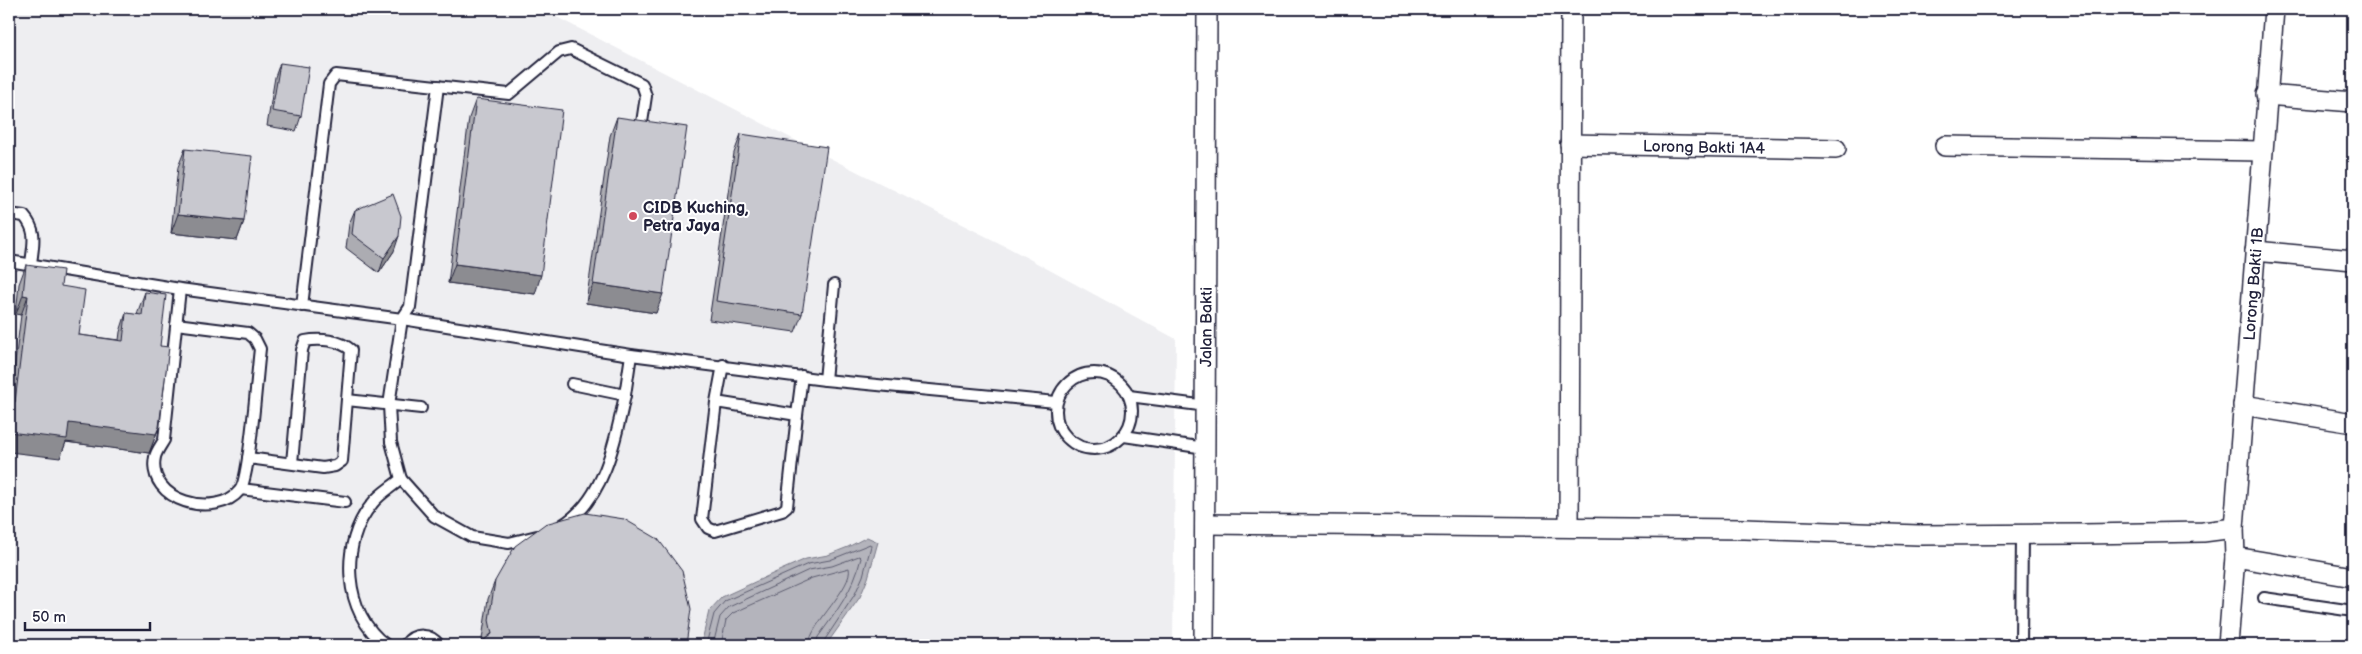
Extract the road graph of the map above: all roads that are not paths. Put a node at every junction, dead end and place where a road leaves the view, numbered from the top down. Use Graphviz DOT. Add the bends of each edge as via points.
graph roads {
  1 [pos="1207,9"];
  2 [pos="1571,9"];
  3 [pos="2274,9"];
  4 [pos="438,86"];
  5 [pos="2266,94"];
  6 [pos="2353,102"];
  7 [pos="642,129"];
  8 [pos="1570,144"];
  9 [pos="1945,146"];
  10 [pos="1836,149"];
  11 [pos="2262,151"];
  12 [pos="9,214"];
  13 [pos="2255,251"];
  14 [pos="2353,260"];
  15 [pos="9,261"];
  16 [pos="31,264"];
  17 [pos="834,285"];
  18 [pos="180,289"];
  19 [pos="302,306"];
  20 [pos="402,319"];
  21 [pos="176,324"];
  22 [pos="631,355"];
  23 [pos="723,366"];
  24 [pos="802,376"];
  25 [pos="825,380"];
  26 [pos="572,384"];
  27 [pos="625,395"];
  28 [pos="1129,396"];
  29 [pos="347,400"];
  30 [pos="716,402"];
  31 [pos="1056,402"];
  32 [pos="389,405"];
  33 [pos="2243,405"];
  34 [pos="1207,406"];
  35 [pos="421,408"];
  36 [pos="797,415"];
  37 [pos="2353,423"];
  38 [pos="1124,436"];
  39 [pos="1205,448"];
  40 [pos="248,458"];
  41 [pos="292,464"];
  42 [pos="401,479"];
  43 [pos="241,489"];
  44 [pos="345,502"];
  45 [pos="1205,524"];
  46 [pos="1569,527"];
  47 [pos="2234,528"];
  48 [pos="2022,534"];
  49 [pos="2235,557"];
  50 [pos="2353,577"];
  51 [pos="2264,598"];
  52 [pos="2353,611"];
  53 [pos="386,645"];
  54 [pos="405,645"];
  55 [pos="439,645"];
  56 [pos="1204,645"];
  57 [pos="2021,645"];
  58 [pos="2228,645"];
  1 -- 34 [label="street, Jalan Bakti"];
  2 -- 8 [label="street"];
  3 -- 5 [label="street, Lorong Bakti 1B"];
  4 -- 7 [label="lane" via="508,94 558,52 571,49 642,84 646,96"];
  4 -- 19 [label="lane" via="343,75 331,78"];
  4 -- 20 [label="lane" via="410,307"];
  5 -- 6 [label="street"];
  5 -- 11 [label="street, Lorong Bakti 1B"];
  8 -- 10 [label="street, Lorong Bakti 1A4"];
  8 -- 46 [label="street"];
  9 -- 11 [label="street"];
  11 -- 13 [label="street, Lorong Bakti 1B"];
  12 -- 16 [label="lane" via="24,216 32,225"];
  13 -- 14 [label="street"];
  13 -- 33 [label="street, Lorong Bakti 1B"];
  15 -- 16 [label="lane"];
  16 -- 18 [label="lane"];
  17 -- 25 [label="lane"];
  18 -- 19 [label="lane"];
  18 -- 21 [label="lane"];
  19 -- 20 [label="lane"];
  20 -- 22 [label="lane"];
  20 -- 32 [label="lane"];
  21 -- 40 [label="lane" via="248,334 255,339 260,349"];
  21 -- 43 [label="lane" via="164,440 155,456 154,471 166,493 190,504 214,503"];
  22 -- 23 [label="lane"];
  22 -- 27 [label="lane"];
  23 -- 24 [label="lane"];
  23 -- 30 [label="lane"];
  24 -- 25 [label="lane"];
  24 -- 36 [label="lane"];
  25 -- 31 [label="lane"];
  26 -- 27 [label="lane"];
  27 -- 42 [label="lane" via="619,427 603,472 588,501 564,524 548,532 509,543 472,537 434,516"];
  28 -- 31 [label="lane" via="1122,384 1110,376 1090,373 1071,380"];
  28 -- 34 [label="lane"];
  28 -- 38 [label="lane" via="1132,410"];
  29 -- 32 [label="lane"];
  29 -- 41 [label="lane" via="342,461 323,468"];
  29 -- 41 [label="lane" via="352,350 344,344 314,339 305,341"];
  30 -- 36 [label="lane"];
  30 -- 36 [label="lane" via="702,519 708,528 715,531 787,507"];
  31 -- 38 [label="lane" via="1059,428 1077,446 1089,450 1102,449"];
  32 -- 35 [label="lane"];
  32 -- 42 [label="lane" via="391,442"];
  33 -- 37 [label="street"];
  33 -- 47 [label="street, Lorong Bakti 1B"];
  34 -- 39 [label="street, Jalan Bakti"];
  38 -- 39 [label="lane"];
  39 -- 45 [label="street, Jalan Bakti"];
  40 -- 41 [label="lane"];
  40 -- 43 [label="lane"];
  42 -- 53 [label="lane" via="372,503 355,532 350,559 351,587 364,621 378,640"];
  43 -- 44 [label="lane"];
  45 -- 46 [label="street"];
  45 -- 56 [label="street, Jalan Bakti"];
  46 -- 48 [label="street" via="1919,535"];
  47 -- 48 [label="street" via="2204,532"];
  47 -- 49 [label="street, Lorong Bakti 1B"];
  48 -- 57 [label="lane"];
  49 -- 50 [label="street"];
  49 -- 58 [label="street, Lorong Bakti 1B"];
  51 -- 52 [label="lane"];
  54 -- 55 [label="lane" via="420,635 428,636"];
}
